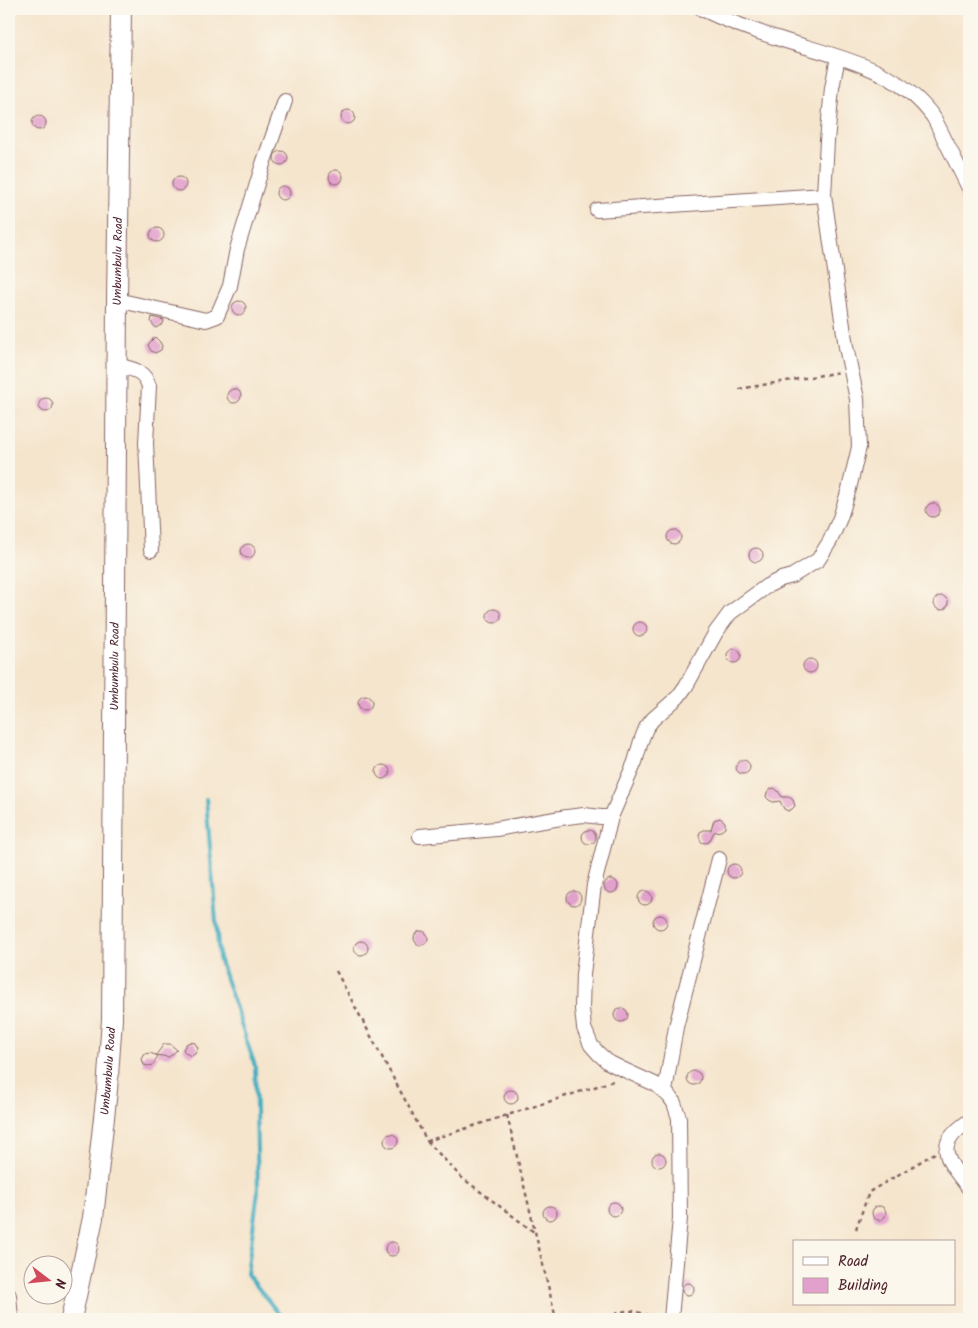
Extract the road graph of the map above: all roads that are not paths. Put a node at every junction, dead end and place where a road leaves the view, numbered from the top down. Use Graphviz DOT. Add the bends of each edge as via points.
graph roads {
  1 [pos="121,9"];
  2 [pos="702,9"];
  3 [pos="838,57"];
  4 [pos="286,101"];
  5 [pos="969,188"];
  6 [pos="824,195"];
  7 [pos="598,210"];
  8 [pos="117,300"];
  9 [pos="117,365"];
  10 [pos="152,550"];
  11 [pos="611,817"];
  12 [pos="420,836"];
  13 [pos="719,859"];
  14 [pos="665,1091"];
  15 [pos="969,1121"];
  16 [pos="968,1187"];
  17 [pos="9,1295"];
  18 [pos="10,1319"];
  19 [pos="71,1319"];
  20 [pos="671,1319"];
  1 -- 8 [label="main road, Umbumbulu Road"];
  2 -- 3 [label="street" via="778,39"];
  3 -- 5 [label="street" via="890,77 920,100 934,118"];
  3 -- 6 [label="street" via="826,141"];
  4 -- 8 [label="street" via="263,164 230,286 217,316 206,320"];
  6 -- 7 [label="street"];
  6 -- 11 [label="street" via="857,399 859,447 840,518 818,560 767,586 730,613 678,697 646,728"];
  8 -- 9 [label="main road, Umbumbulu Road"];
  9 -- 10 [label="street" via="141,372 149,386 146,443"];
  9 -- 19 [label="main road, Umbumbulu Road" via="112,1019 93,1218"];
  11 -- 12 [label="street" via="567,816 496,829"];
  11 -- 14 [label="street" via="594,885 583,974 584,1028 591,1045 608,1062"];
  13 -- 14 [label="street" via="676,1027"];
  14 -- 20 [label="street" via="679,1118 680,1218"];
  15 -- 16 [label="street" via="951,1137 946,1155"];
  17 -- 18 [label="street"];
}
